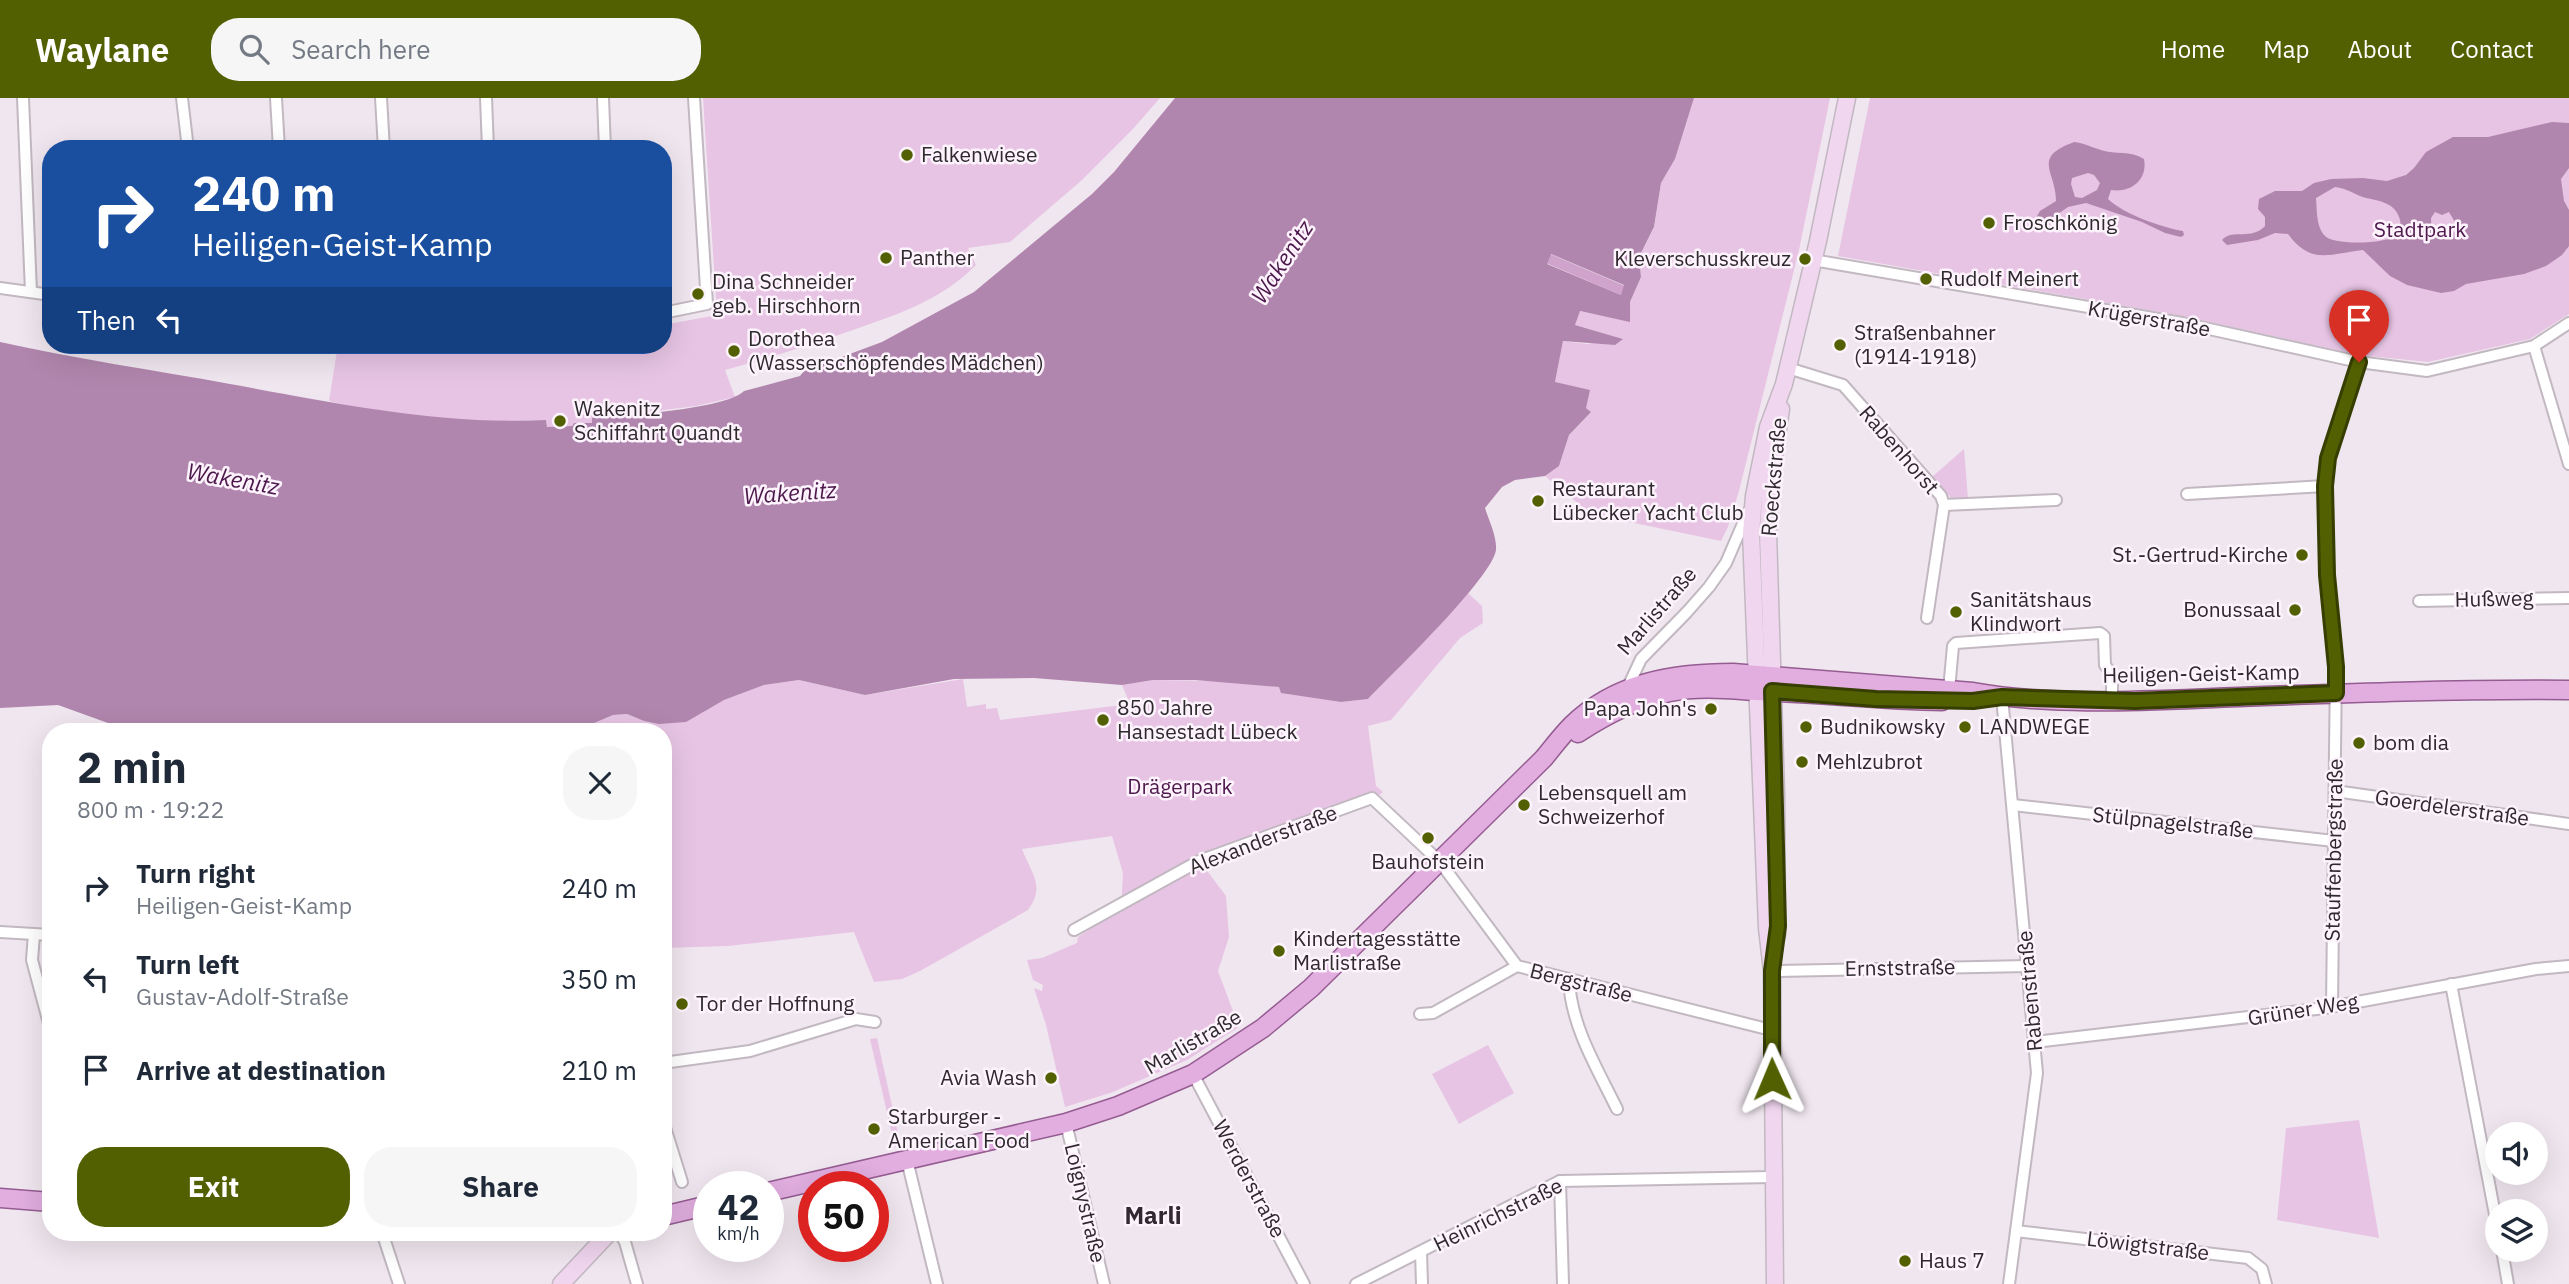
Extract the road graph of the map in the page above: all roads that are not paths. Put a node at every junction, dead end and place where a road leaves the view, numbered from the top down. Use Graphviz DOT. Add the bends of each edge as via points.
graph roads {
  1 [pos="23,98"];
  2 [pos="182,98"];
  3 [pos="276,98"];
  4 [pos="381,98"];
  5 [pos="486,98"];
  6 [pos="603,98"];
  7 [pos="694,98"];
  8 [pos="1847,98"];
  9 [pos="187,140"];
  10 [pos="278,140"];
  11 [pos="383,140"];
  12 [pos="488,140"];
  13 [pos="605,140"];
  14 [pos="1813,260"];
  15 [pos="0,288"];
  16 [pos="31,292"];
  17 [pos="42,294"];
  18 [pos="672,311"];
  19 [pos="2569,323"];
  20 [pos="2534,346"];
  21 [pos="2359,362"];
  22 [pos="1787,368"];
  23 [pos="1782,393"];
  24 [pos="2569,464"];
  25 [pos="2325,486"];
  26 [pos="2187,494"];
  27 [pos="1754,496"];
  28 [pos="2056,500"];
  29 [pos="1944,505"];
  30 [pos="1728,559"];
  31 [pos="1751,559"];
  32 [pos="1768,562"];
  33 [pos="2569,598"];
  34 [pos="2419,601"];
  35 [pos="1927,618"];
  36 [pos="1764,684"];
  37 [pos="1627,689"];
  38 [pos="2569,690"];
  39 [pos="1949,691"];
  40 [pos="2336,693"];
  41 [pos="2002,697"];
  42 [pos="2112,701"];
  43 [pos="1597,713"];
  44 [pos="2335,791"];
  45 [pos="2012,805"];
  46 [pos="2569,824"];
  47 [pos="2334,841"];
  48 [pos="1440,862"];
  49 [pos="1074,930"];
  50 [pos="0,932"];
  51 [pos="34,934"];
  52 [pos="42,934"];
  53 [pos="2028,965"];
  54 [pos="2569,966"];
  55 [pos="1517,967"];
  56 [pos="1772,971"];
  57 [pos="1569,979"];
  58 [pos="2451,984"];
  59 [pos="42,997"];
  60 [pos="2332,1007"];
  61 [pos="1420,1014"];
  62 [pos="875,1023"];
  63 [pos="1771,1030"];
  64 [pos="2035,1042"];
  65 [pos="672,1062"];
  66 [pos="1193,1074"];
  67 [pos="1617,1109"];
  68 [pos="1066,1122"];
  69 [pos="672,1150"];
  70 [pos="907,1160"];
  71 [pos="1773,1177"];
  72 [pos="1560,1181"];
  73 [pos="682,1182"];
  74 [pos="784,1188"];
  75 [pos="0,1198"];
  76 [pos="2492,1199"];
  77 [pos="42,1201"];
  78 [pos="693,1209"];
  79 [pos="672,1214"];
  80 [pos="2016,1231"];
  81 [pos="385,1241"];
  82 [pos="602,1241"];
  83 [pos="624,1241"];
  84 [pos="1421,1252"];
  85 [pos="2504,1262"];
  86 [pos="399,1284"];
  87 [pos="561,1284"];
  88 [pos="637,1284"];
  89 [pos="937,1284"];
  90 [pos="1104,1284"];
  91 [pos="1304,1284"];
  92 [pos="1356,1284"];
  93 [pos="1422,1284"];
  94 [pos="1563,1284"];
  95 [pos="1775,1284"];
  96 [pos="2009,1284"];
  97 [pos="2266,1284"];
  98 [pos="2508,1284"];
  1 -- 16 [label="street"];
  2 -- 9 [label="street"];
  3 -- 10 [label="street"];
  4 -- 11 [label="street"];
  5 -- 12 [label="street"];
  6 -- 13 [label="street"];
  7 -- 18 [label="street" via="707,304"];
  8 -- 14 [label="main road, Roeckstraße"];
  14 -- 21 [label="street, Krügerstraße" via="2182,323"];
  14 -- 22 [label="main road, Roeckstraße"];
  15 -- 16 [label="street"];
  16 -- 17 [label="street"];
  19 -- 20 [label="street"];
  20 -- 21 [label="street, Krügerstraße" via="2427,371"];
  20 -- 24 [label="street"];
  21 -- 25 [label="street, Stauffenbergstraße" via="2328,458"];
  22 -- 23 [label="main road, Roeckstraße"];
  22 -- 29 [label="street, Rabenhorst" via="1843,385 1941,496"];
  23 -- 27 [label="main road, Roeckstraße" via="1768,427"];
  23 -- 32 [label="main road, Roeckstraße" via="1770,488"];
  25 -- 26 [label="street"];
  25 -- 40 [label="street, Stauffenbergstraße"];
  27 -- 30 [label="street, Roeckstraße"];
  27 -- 31 [label="main road, Roeckstraße"];
  28 -- 29 [label="street"];
  29 -- 35 [label="street, Rabenhorst"];
  30 -- 31 [label="street"];
  30 -- 37 [label="street, Marlistraße" via="1709,587 1641,659"];
  31 -- 32 [label="street"];
  31 -- 36 [label="main road, Roeckstraße"];
  32 -- 36 [label="main road, Roeckstraße"];
  33 -- 34 [label="street, Hußweg"];
  36 -- 37 [label="main road, Heiligen-Geist-Kamp" via="1704,673"];
  36 -- 39 [label="main road, Heiligen-Geist-Kamp"];
  36 -- 41 [label="main road, Heiligen-Geist-Kamp" via="1899,700"];
  36 -- 43 [label="main road, Heiligen-Geist-Kamp" via="1673,691"];
  36 -- 56 [label="main road" via="1767,928"];
  37 -- 43 [label="main road, Heiligen-Geist-Kamp"];
  38 -- 40 [label="main road, Heiligen-Geist-Kamp"];
  39 -- 41 [label="main road, Heiligen-Geist-Kamp"];
  39 -- 42 [label="street" via="1956,643 2103,634"];
  40 -- 42 [label="main road, Heiligen-Geist-Kamp"];
  40 -- 44 [label="street, Stauffenbergstraße"];
  41 -- 42 [label="main road, Heiligen-Geist-Kamp"];
  41 -- 45 [label="street, Rabenstraße"];
  43 -- 48 [label="main road, Marlistraße" via="1544,758"];
  44 -- 46 [label="street, Goerdelerstraße"];
  44 -- 47 [label="street, Stauffenbergstraße"];
  45 -- 47 [label="street, Stülpnagelstraße"];
  45 -- 53 [label="street, Rabenstraße"];
  47 -- 60 [label="street, Stauffenbergstraße"];
  48 -- 49 [label="street, Alexanderstraße" via="1372,798 1199,861"];
  48 -- 55 [label="street, Bergstraße"];
  48 -- 66 [label="main road, Marlistraße" via="1311,988 1263,1028"];
  50 -- 51 [label="street"];
  51 -- 52 [label="street"];
  51 -- 59 [label="street" via="32,960"];
  53 -- 56 [label="street, Ernststraße"];
  53 -- 64 [label="street, Rabenstraße"];
  54 -- 58 [label="street, Grüner Weg"];
  55 -- 57 [label="street, Bergstraße"];
  55 -- 61 [label="street" via="1433,1013"];
  56 -- 63 [label="main road"];
  57 -- 63 [label="street, Bergstraße"];
  57 -- 67 [label="street" via="1571,1007"];
  58 -- 60 [label="street, Grüner Weg"];
  58 -- 76 [label="street"];
  60 -- 64 [label="street, Grüner Weg"];
  62 -- 65 [label="street" via="856,1019 750,1051"];
  63 -- 71 [label="main road"];
  64 -- 80 [label="street, Rabenstraße" via="2037,1073"];
  66 -- 68 [label="main road, Marlistraße"];
  66 -- 91 [label="street, Werderstraße"];
  68 -- 70 [label="main road, Marlistraße"];
  68 -- 90 [label="street, Loignystraße"];
  69 -- 73 [label="street"];
  70 -- 74 [label="main road, Marlistraße"];
  70 -- 89 [label="street"];
  71 -- 72 [label="street, Heinrichstraße"];
  71 -- 95 [label="main road"];
  72 -- 84 [label="street, Heinrichstraße"];
  72 -- 94 [label="street"];
  75 -- 77 [label="main road"];
  78 -- 79 [label="main road"];
  80 -- 96 [label="street, Rabenstraße"];
  80 -- 97 [label="street, Löwigtstraße" via="2248,1258 2262,1269"];
  81 -- 86 [label="street"];
  82 -- 87 [label="main road"];
  83 -- 88 [label="street"];
  84 -- 92 [label="street, Heinrichstraße"];
  84 -- 93 [label="street"];
  85 -- 98 [label="street"];
}
